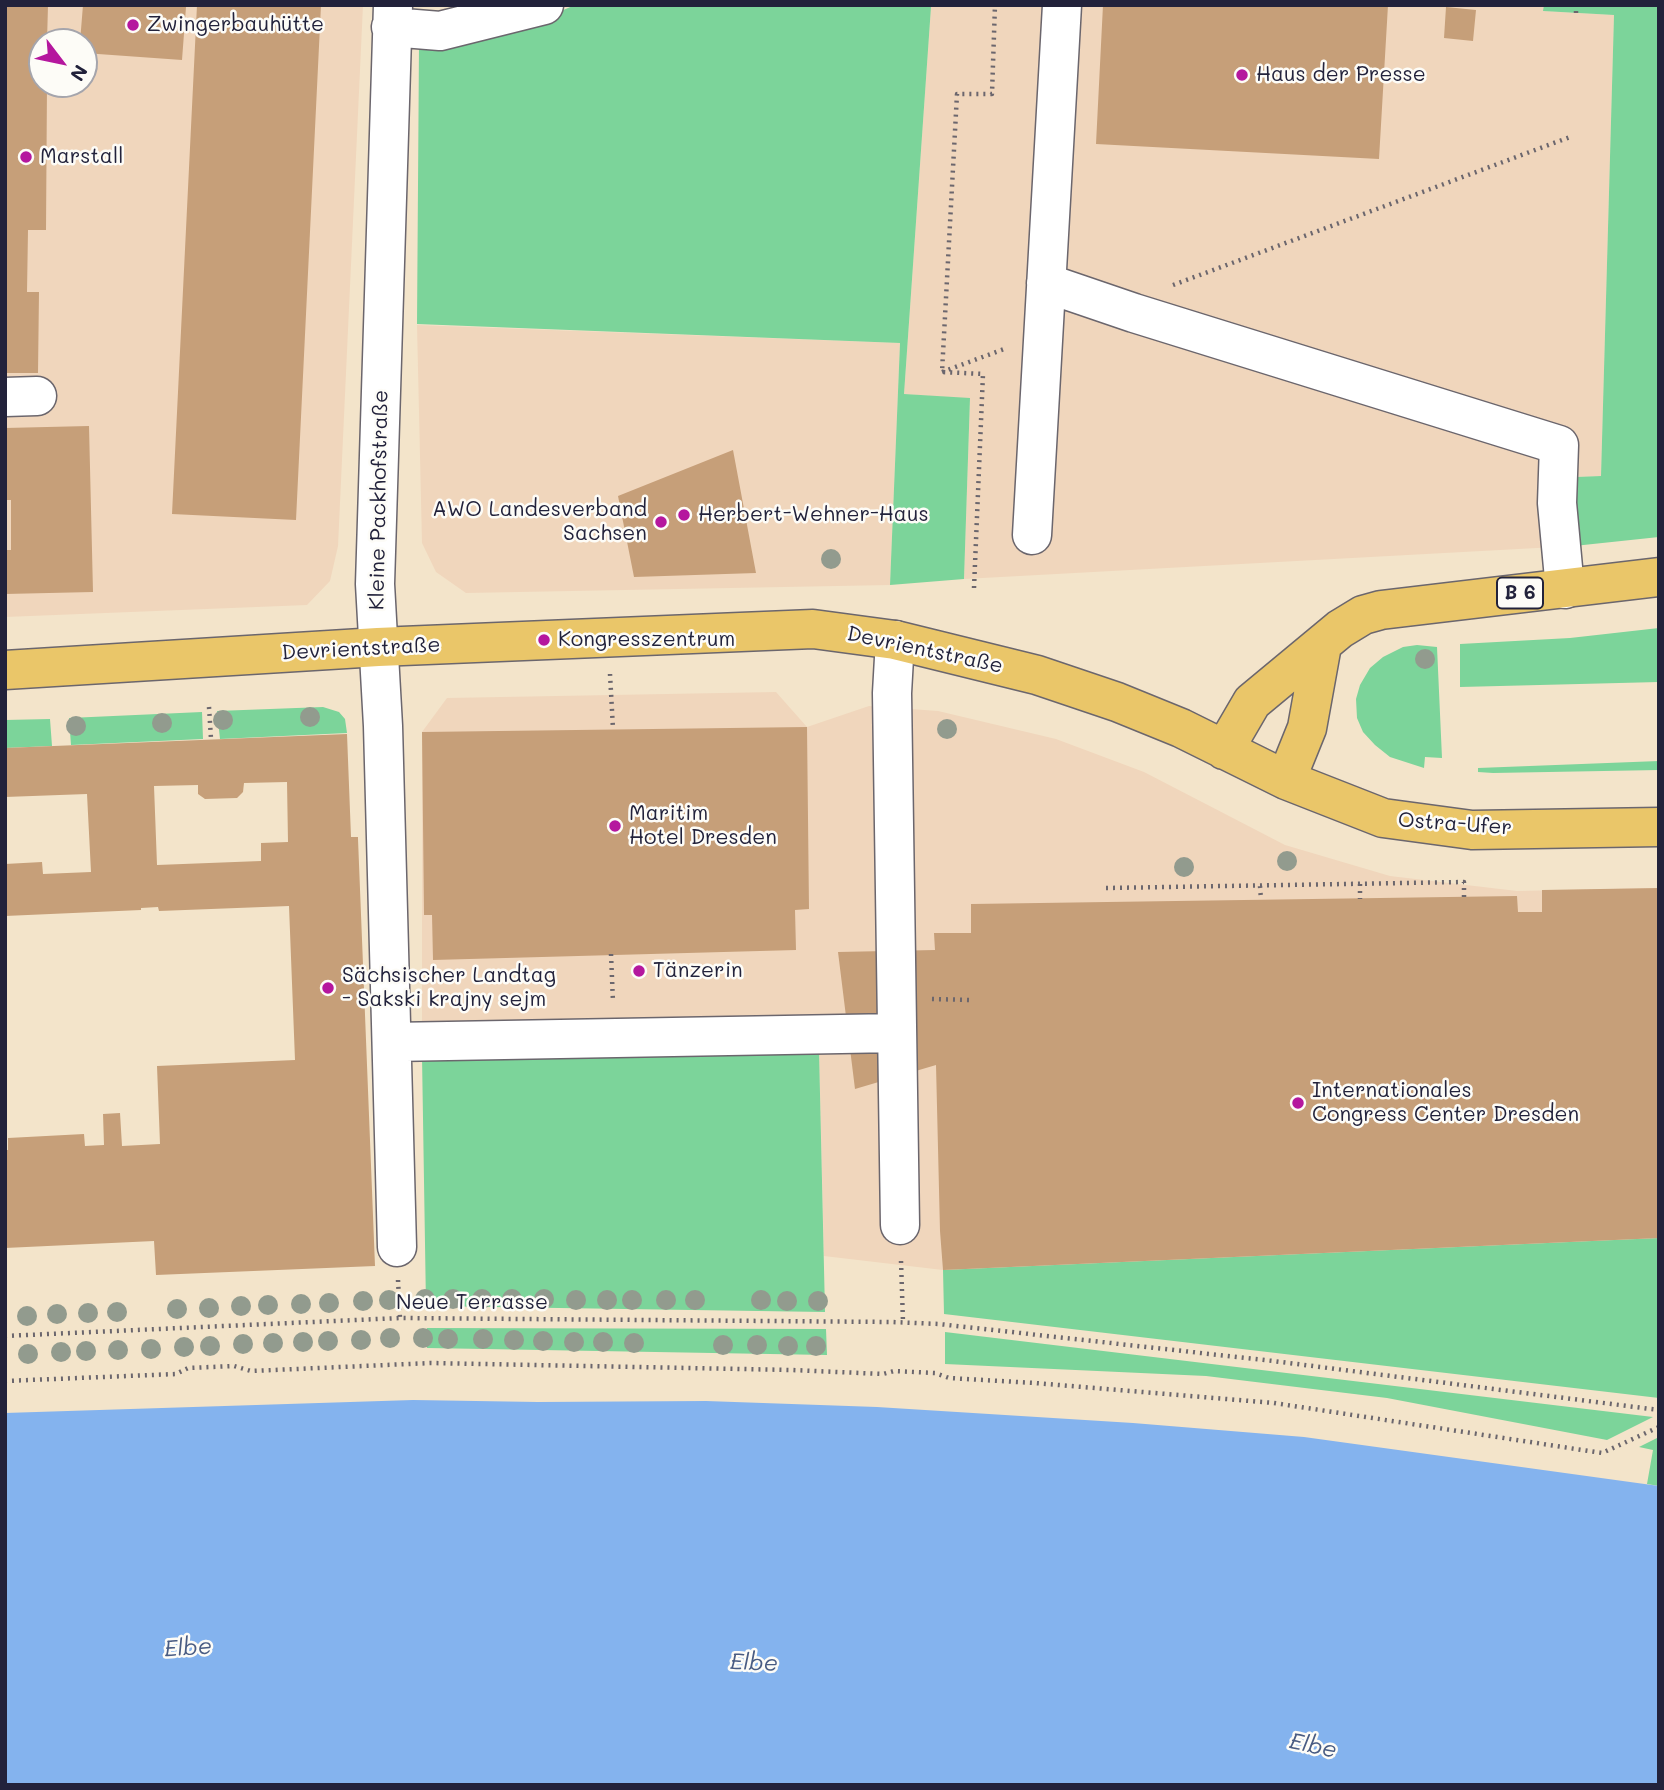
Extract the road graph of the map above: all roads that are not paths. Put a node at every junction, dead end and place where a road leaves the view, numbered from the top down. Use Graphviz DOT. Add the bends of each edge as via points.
graph roads {
  1 [pos="544,5"];
  2 [pos="1062,5"];
  3 [pos="392,16"];
  4 [pos="1046,283"];
  5 [pos="1032,535"];
  6 [pos="1659,577"];
  7 [pos="1565,589"];
  8 [pos="895,639"];
  9 [pos="1322,645"];
  10 [pos="377,648"];
  11 [pos="5,670"];
  12 [pos="1224,750"];
  13 [pos="1286,780"];
  14 [pos="1659,827"];
  15 [pos="897,1033"];
  16 [pos="392,1042"];
  17 [pos="900,1225"];
  18 [pos="397,1247"];
  1 -- 3 [label="street" via="440,31"];
  2 -- 4 [label="street"];
  3 -- 10 [label="street, Kleine Packhofstraße"];
  4 -- 5 [label="street"];
  4 -- 7 [label="street" via="1559,445 1557,503"];
  6 -- 7 [label="main road, B 6"];
  7 -- 9 [label="main road, B 6" via="1381,610 1363,615"];
  8 -- 10 [label="main road, Devrientstraße" via="813,629"];
  8 -- 12 [label="main road, Devrientstraße" via="1037,675 1181,728"];
  8 -- 15 [label="street"];
  9 -- 12 [label="main road, B 6" via="1252,702"];
  9 -- 13 [label="main road" via="1307,728"];
  10 -- 11 [label="main road, Devrientstraße"];
  10 -- 16 [label="street, Kleine Packhofstraße"];
  12 -- 13 [label="main road, Ostra-Ufer"];
  13 -- 14 [label="main road, Ostra-Ufer" via="1383,818 1429,825 1472,830"];
  15 -- 16 [label="street"];
  15 -- 17 [label="street"];
  16 -- 18 [label="street, Kleine Packhofstraße"];
}
